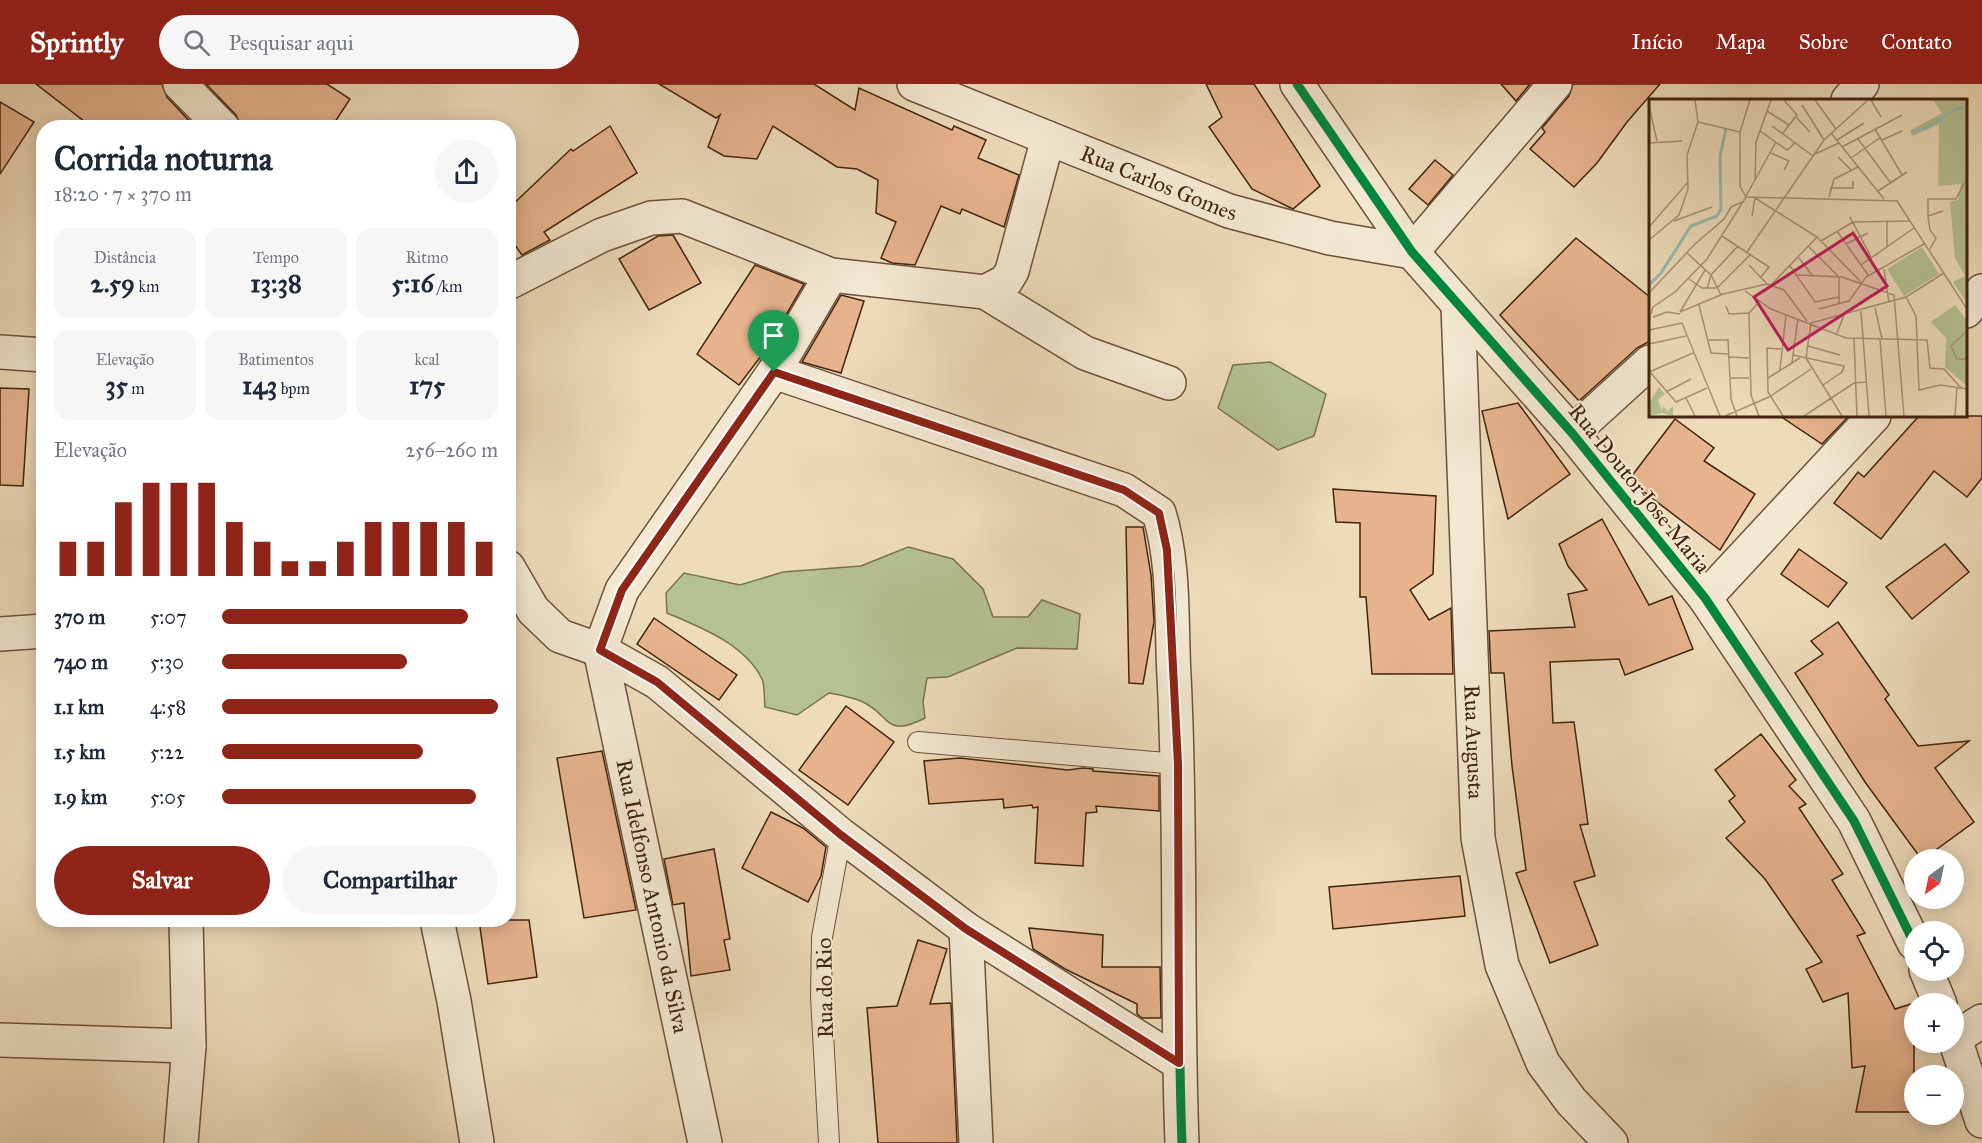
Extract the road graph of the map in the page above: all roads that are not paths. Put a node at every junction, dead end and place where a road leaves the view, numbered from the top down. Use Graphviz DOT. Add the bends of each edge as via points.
graph roads {
  1 [pos="180,84"];
  2 [pos="914,84"];
  3 [pos="1297,84"];
  4 [pos="1555,84"];
  5 [pos="1862,84"];
  6 [pos="1849,99"];
  7 [pos="215,120"];
  8 [pos="1048,138"];
  9 [pos="1412,252"];
  10 [pos="831,275"];
  11 [pos="516,280"];
  12 [pos="1982,291"];
  13 [pos="984,292"];
  14 [pos="1458,306"];
  15 [pos="1967,310"];
  16 [pos="0,352"];
  17 [pos="36,354"];
  18 [pos="1649,363"];
  19 [pos="774,372"];
  20 [pos="1169,383"];
  21 [pos="1873,417"];
  22 [pos="1572,433"];
  23 [pos="516,581"];
  24 [pos="1705,598"];
  25 [pos="36,632"];
  26 [pos="0,634"];
  27 [pos="587,645"];
  28 [pos="918,742"];
  29 [pos="1178,764"];
  30 [pos="841,835"];
  31 [pos="1904,923"];
  32 [pos="186,927"];
  33 [pos="438,927"];
  34 [pos="966,929"];
  35 [pos="1964,1036"];
  36 [pos="0,1040"];
  37 [pos="189,1046"];
  38 [pos="1179,1063"];
  39 [pos="1982,1121"];
  40 [pos="181,1143"];
  41 [pos="477,1143"];
  42 [pos="705,1143"];
  43 [pos="829,1143"];
  44 [pos="976,1143"];
  45 [pos="1182,1143"];
  46 [pos="1611,1143"];
  1 -- 7 [label="street"];
  2 -- 8 [label="street, Rua Carlos Gomes"];
  3 -- 9 [label="street, Rua Doutor Jose Maria"];
  4 -- 9 [label="street"];
  5 -- 6 [label="street"];
  8 -- 9 [label="street, Rua Carlos Gomes" via="1229,211 1330,238"];
  8 -- 13 [label="street" via="1012,271 1006,281"];
  9 -- 14 [label="street, Rua Doutor Jose Maria"];
  10 -- 11 [label="street" via="682,216 651,218 602,236"];
  10 -- 13 [label="street"];
  10 -- 19 [label="street"];
  12 -- 15 [label="street"];
  13 -- 20 [label="street" via="1085,353"];
  14 -- 22 [label="street, Rua Doutor Jose Maria"];
  14 -- 46 [label="street, Rua Augusta" via="1478,838 1502,966 1543,1063 1571,1101"];
  16 -- 17 [label="street"];
  18 -- 22 [label="street"];
  19 -- 27 [label="street"];
  19 -- 29 [label="street" via="1124,490 1159,513 1167,550"];
  21 -- 24 [label="street"];
  22 -- 24 [label="street, Rua Doutor Jose Maria"];
  23 -- 27 [label="street" via="547,626 560,636"];
  24 -- 31 [label="street, Rua Doutor Jose Maria" via="1854,821"];
  25 -- 26 [label="street"];
  27 -- 30 [label="street" via="657,682"];
  27 -- 42 [label="street, Rua Idelfonso Antonio da Silva"];
  28 -- 29 [label="lane"];
  29 -- 38 [label="street"];
  30 -- 34 [label="street"];
  30 -- 43 [label="lane, Rua do Rio" via="822,937 821,997"];
  32 -- 37 [label="street"];
  33 -- 41 [label="street"];
  34 -- 38 [label="street"];
  34 -- 44 [label="street"];
  35 -- 39 [label="street"];
  36 -- 37 [label="street"];
  37 -- 40 [label="street"];
  38 -- 45 [label="street"];
}
